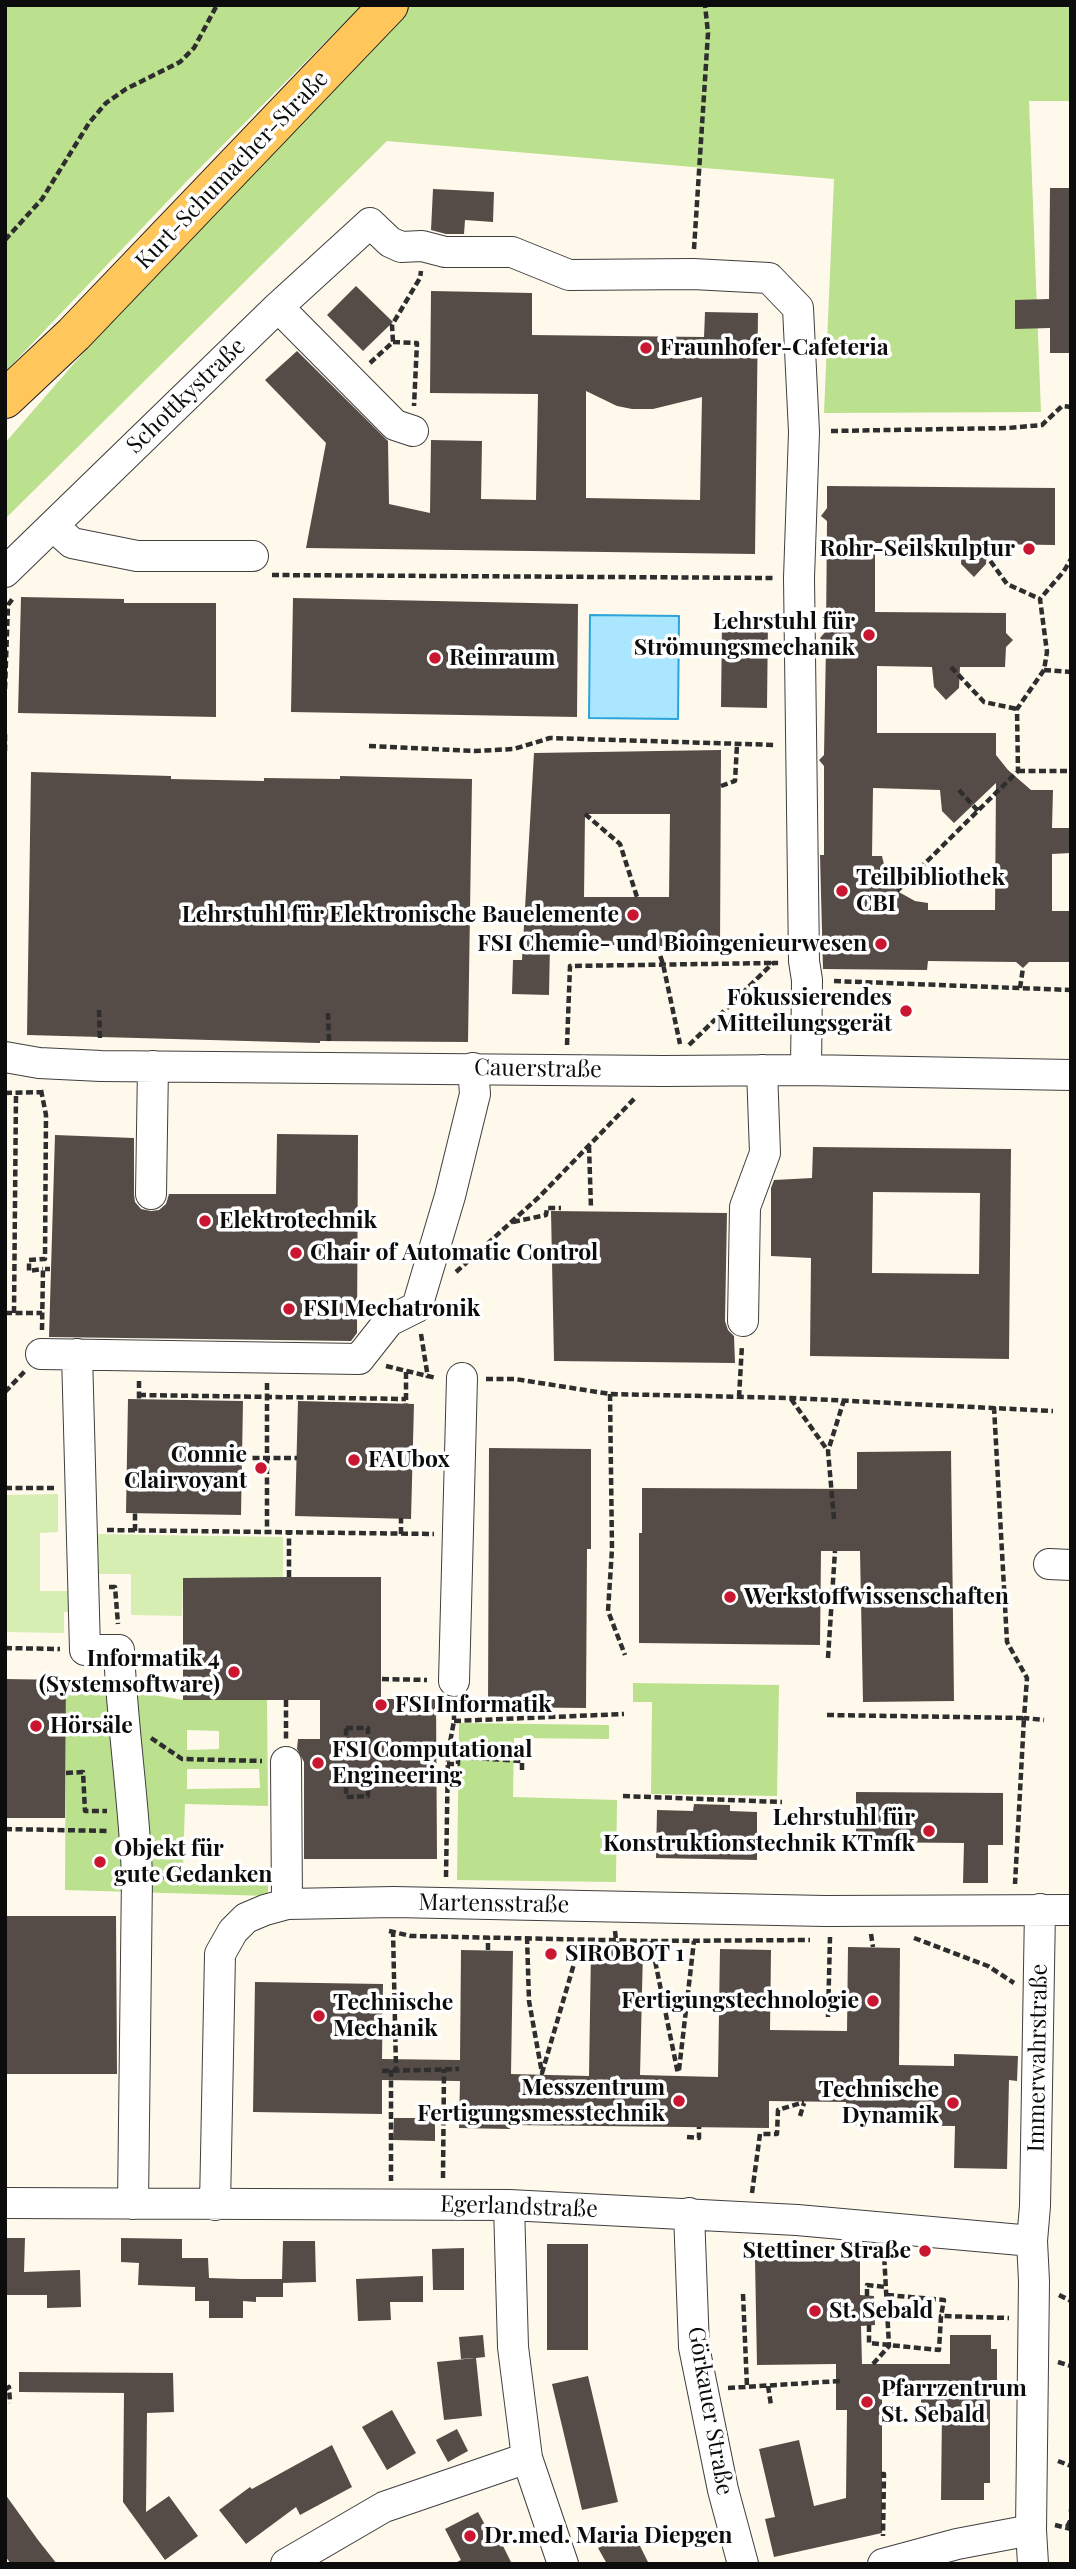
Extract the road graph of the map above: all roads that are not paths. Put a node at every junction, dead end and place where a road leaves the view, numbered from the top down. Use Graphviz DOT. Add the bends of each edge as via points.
graph roads {
  1 [pos="389,5"];
  2 [pos="278,307"];
  3 [pos="74,334"];
  4 [pos="5,399"];
  5 [pos="5,423"];
  6 [pos="413,432"];
  7 [pos="53,526"];
  8 [pos="253,556"];
  9 [pos="5,572"];
  10 [pos="153,1066"];
  11 [pos="473,1068"];
  12 [pos="9,1069"];
  13 [pos="762,1070"];
  14 [pos="806,1070"];
  15 [pos="1071,1075"];
  16 [pos="151,1194"];
  17 [pos="743,1321"];
  18 [pos="41,1354"];
  19 [pos="77,1354"];
  20 [pos="461,1378"];
  21 [pos="454,1681"];
  22 [pos="286,1762"];
  23 [pos="287,1893"];
  24 [pos="1041,1909"];
  25 [pos="1071,1910"];
  26 [pos="5,2203"];
  27 [pos="133,2204"];
  28 [pos="215,2205"];
  29 [pos="509,2205"];
  30 [pos="689,2213"];
  31 [pos="1032,2241"];
  32 [pos="527,2458"];
  33 [pos="1031,2530"];
  34 [pos="883,2551"];
  35 [pos="286,2564"];
  36 [pos="563,2564"];
  37 [pos="743,2564"];
  38 [pos="1033,2564"];
  1 -- 3 [label="main road, Kurt-Schumacher-Straße"];
  2 -- 6 [label="street" via="395,425"];
  2 -- 7 [label="street, Schottkystraße"];
  2 -- 14 [label="street, Schottkystraße" via="370,223 401,247 422,246 445,253 512,252 569,275 769,278 798,308 804,432 800,578"];
  3 -- 4 [label="main road, Kurt-Schumacher-Straße"];
  3 -- 5 [label="main road, Kurt-Schumacher-Straße"];
  7 -- 8 [label="street" via="72,543 137,556"];
  7 -- 9 [label="street, Schottkystraße"];
  10 -- 11 [label="street, Cauerstraße"];
  10 -- 12 [label="street, Cauerstraße" via="39,1063"];
  10 -- 16 [label="street"];
  11 -- 13 [label="street, Cauerstraße"];
  11 -- 19 [label="street" via="475,1094 417,1307 389,1321 359,1359"];
  13 -- 14 [label="street, Cauerstraße"];
  13 -- 17 [label="street" via="765,1153 745,1207"];
  14 -- 15 [label="street, Cauerstraße"];
  18 -- 19 [label="street"];
  19 -- 27 [label="street" via="85,1650 119,1650 134,1822"];
  20 -- 21 [label="street"];
  22 -- 23 [label="street"];
  23 -- 24 [label="street, Martensstraße" via="394,1916 446,1903 827,1925"];
  23 -- 28 [label="street, Martensstraße" via="246,1918 220,1954"];
  24 -- 25 [label="street, Martensstraße"];
  24 -- 31 [label="street, Immerwahrstraße"];
  26 -- 27 [label="street, Egerlandstraße"];
  27 -- 28 [label="street, Egerlandstraße"];
  28 -- 29 [label="street, Egerlandstraße"];
  29 -- 30 [label="street, Egerlandstraße"];
  29 -- 32 [label="street" via="513,2347"];
  30 -- 31 [label="street, Egerlandstraße"];
  30 -- 37 [label="street, Görkauer Straße" via="694,2347"];
  31 -- 33 [label="street"];
  32 -- 35 [label="street" via="384,2507"];
  32 -- 36 [label="street"];
  33 -- 34 [label="street"];
  33 -- 38 [label="street"];
}
